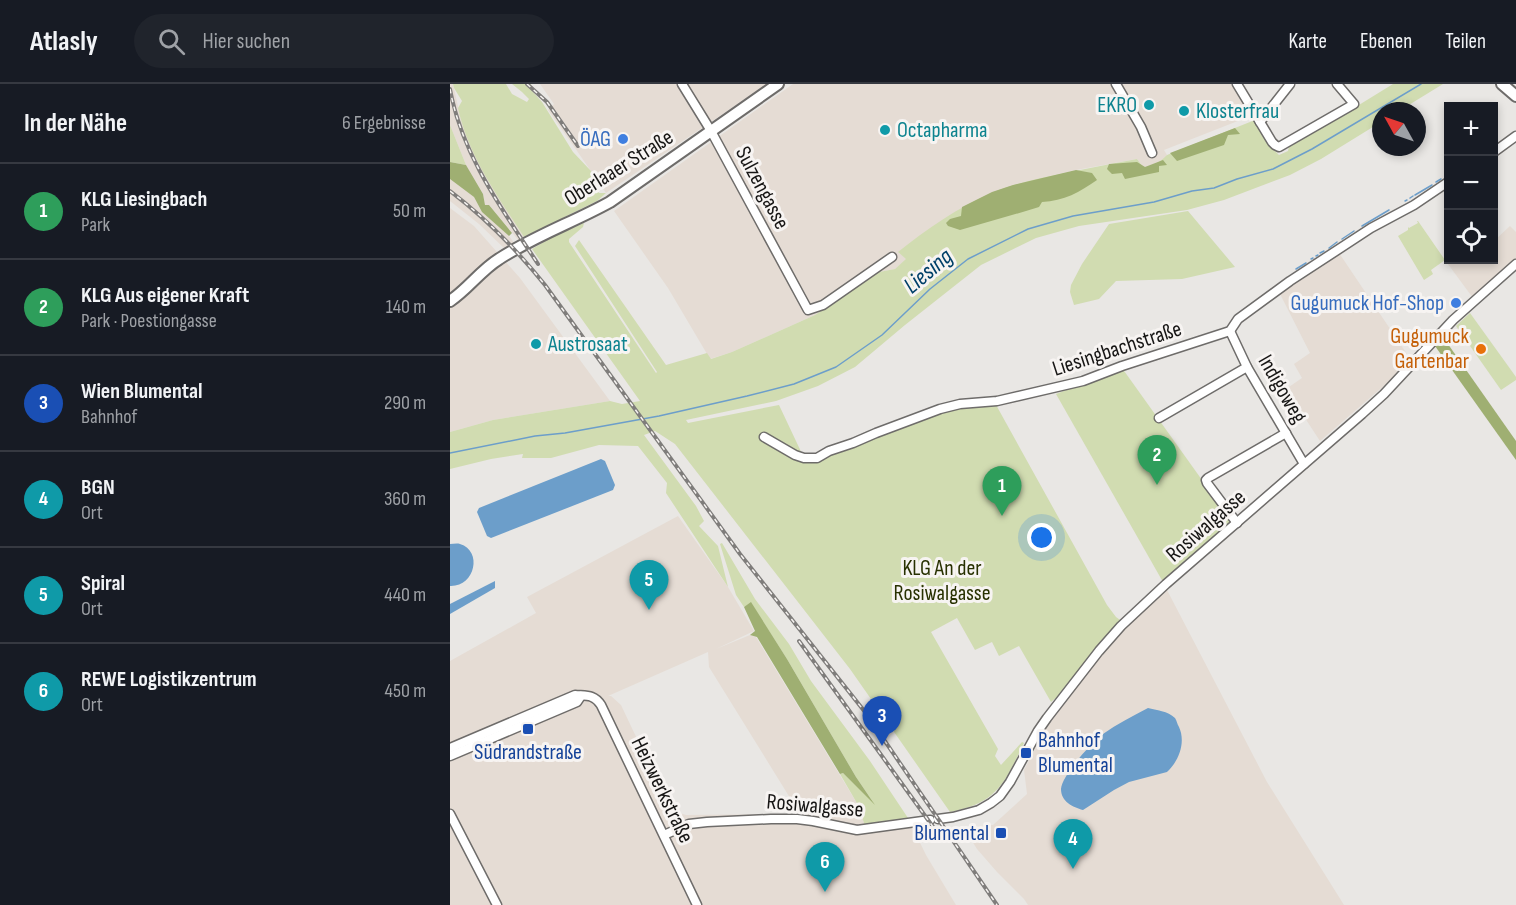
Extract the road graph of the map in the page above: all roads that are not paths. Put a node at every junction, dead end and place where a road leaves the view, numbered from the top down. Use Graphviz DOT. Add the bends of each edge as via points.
graph roads {
  1 [pos="682,84"];
  2 [pos="778,84"];
  3 [pos="1116,84"];
  4 [pos="1237,84"];
  5 [pos="1290,84"];
  6 [pos="1337,84"];
  7 [pos="1502,84"];
  8 [pos="1516,96"];
  9 [pos="1260,122"];
  10 [pos="711,131"];
  11 [pos="1513,139"];
  12 [pos="1498,149"];
  13 [pos="1152,153"];
  14 [pos="1444,185"];
  15 [pos="892,258"];
  16 [pos="1516,264"];
  17 [pos="450,301"];
  18 [pos="1230,331"];
  19 [pos="1247,367"];
  20 [pos="1159,418"];
  21 [pos="1286,433"];
  22 [pos="764,437"];
  23 [pos="1304,464"];
  24 [pos="1237,523"];
  25 [pos="585,696"];
  26 [pos="450,748"];
  27 [pos="450,756"];
  28 [pos="450,814"];
  29 [pos="664,835"];
  30 [pos="497,905"];
  31 [pos="697,905"];
  1 -- 10 [label="street, Sulzengasse"];
  2 -- 10 [label="main road, Oberlaaer Straße"];
  3 -- 13 [label="street"];
  4 -- 9 [label="street"];
  5 -- 9 [label="street"];
  6 -- 9 [label="street" via="1354,104 1279,147"];
  7 -- 8 [label="main road"];
  10 -- 15 [label="street, Sulzengasse" via="808,310 823,305"];
  10 -- 17 [label="main road, Oberlaaer Straße" via="610,202 497,259"];
  11 -- 12 [label="street"];
  14 -- 18 [label="street, Liesingbachstraße" via="1280,287 1238,319"];
  16 -- 23 [label="street, Rosiwalgasse" via="1453,321 1384,394"];
  18 -- 19 [label="street, Indigoweg"];
  18 -- 22 [label="street, Liesingbachstraße" via="1083,381 940,409 817,458 795,455"];
  19 -- 20 [label="street"];
  19 -- 21 [label="street, Indigoweg"];
  21 -- 23 [label="street, Indigoweg"];
  21 -- 24 [label="street" via="1206,480"];
  23 -- 24 [label="street, Rosiwalgasse"];
  24 -- 29 [label="street, Rosiwalgasse" via="1121,626 1041,726 1000,796 979,810 857,830 797,819 700,822"];
  25 -- 26 [label="street" via="575,695"];
  25 -- 27 [label="street"];
  25 -- 29 [label="street, Heizwerkstraße" via="596,698 601,705"];
  28 -- 30 [label="street"];
  29 -- 31 [label="street, Heizwerkstraße"];
}
